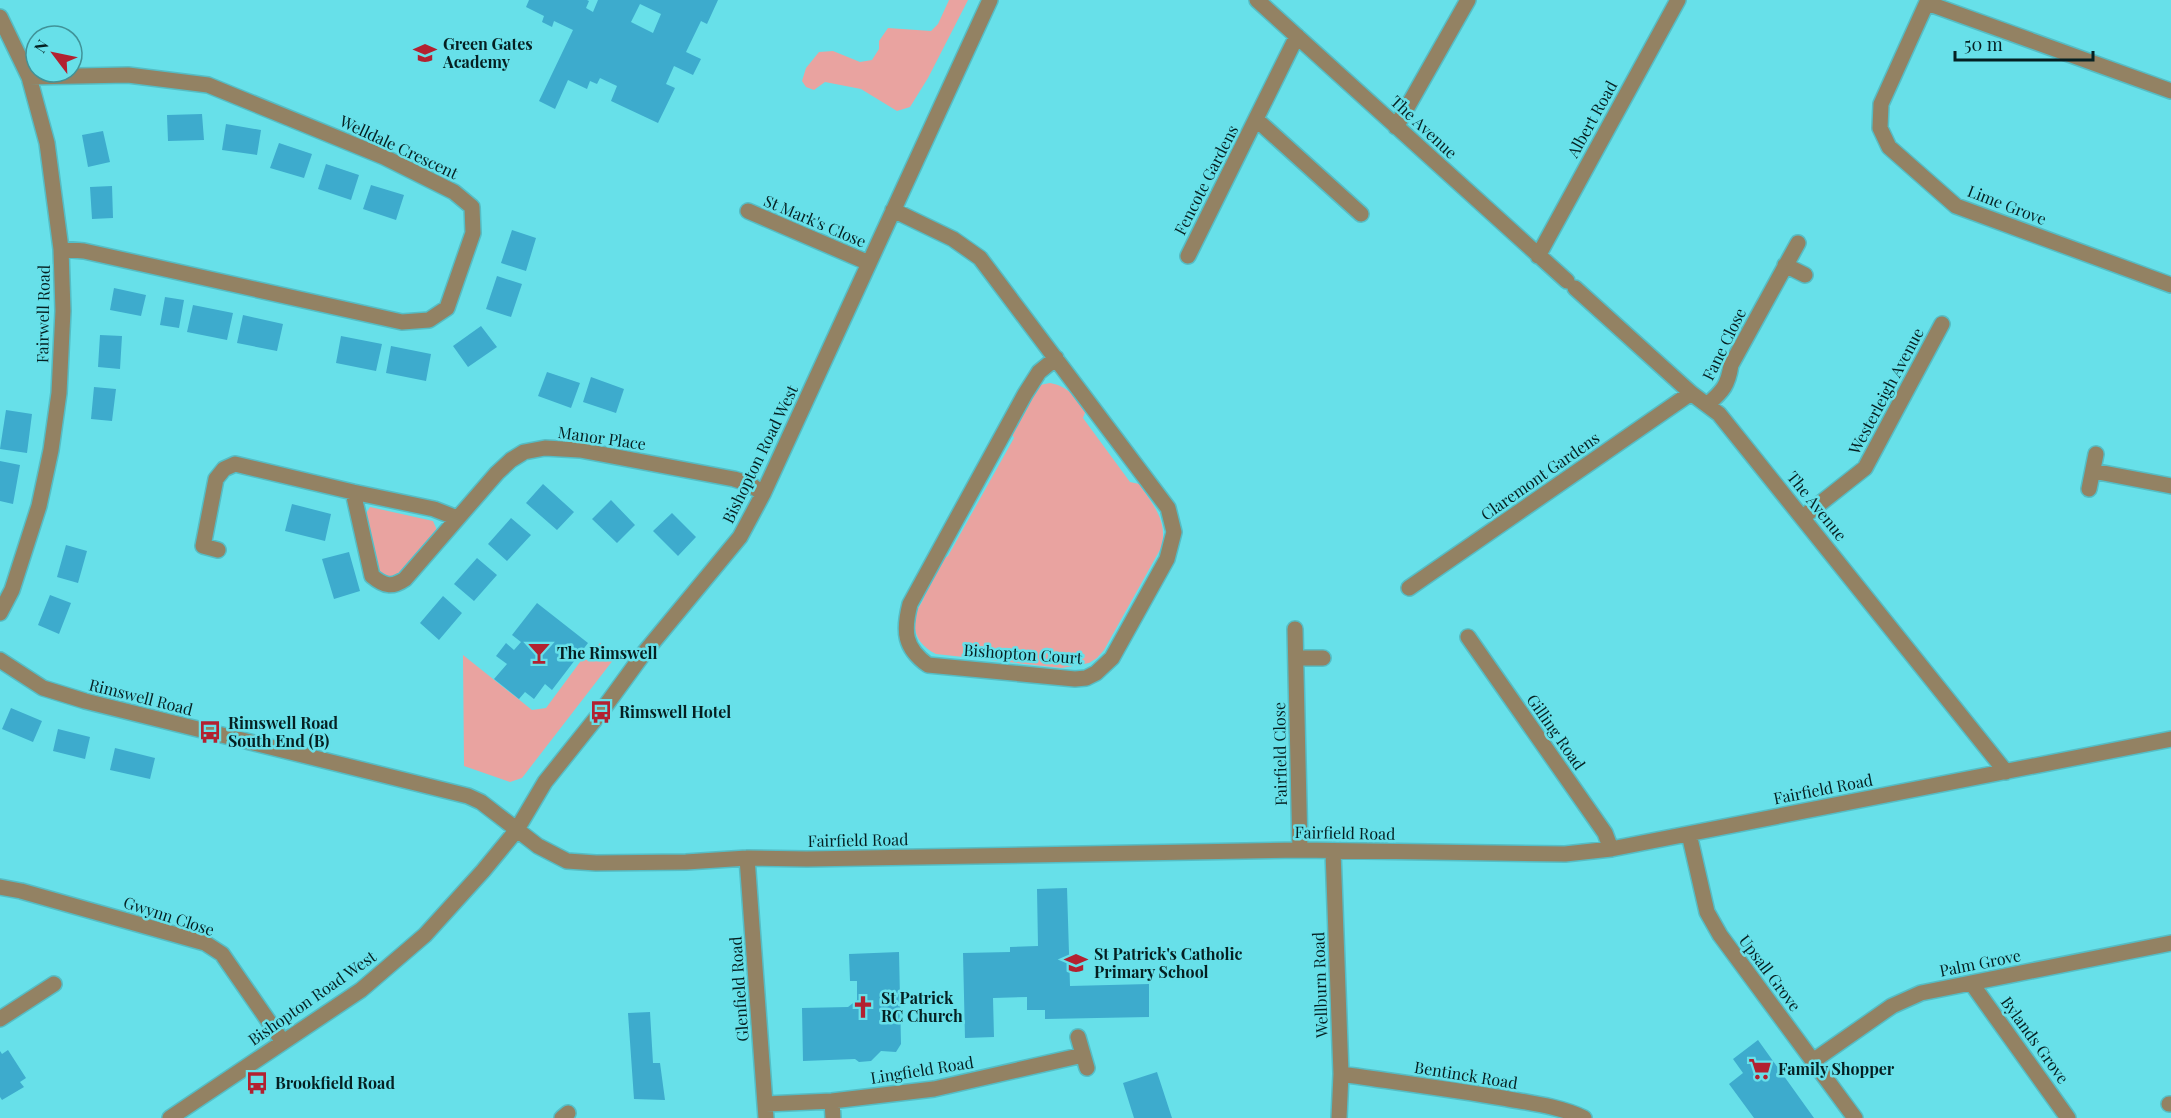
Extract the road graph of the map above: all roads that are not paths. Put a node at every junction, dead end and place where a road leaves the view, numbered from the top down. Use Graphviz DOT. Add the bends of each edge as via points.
graph roads {
  1 [pos="990,0"];
  2 [pos="1257,0"];
  3 [pos="1468,0"];
  4 [pos="1678,0"];
  5 [pos="1927,1"];
  6 [pos="0,17"];
  7 [pos="1297,36"];
  8 [pos="24,65"];
  9 [pos="84,76"];
  10 [pos="32,84"];
  11 [pos="2171,91"];
  12 [pos="1257,120"];
  13 [pos="1396,127"];
  14 [pos="893,210"];
  15 [pos="748,212"];
  16 [pos="1361,214"];
  17 [pos="1798,243"];
  18 [pos="61,249"];
  19 [pos="1188,256"];
  20 [pos="1538,256"];
  21 [pos="869,263"];
  22 [pos="1785,265"];
  23 [pos="1805,275"];
  24 [pos="2171,285"];
  25 [pos="1942,324"];
  26 [pos="1056,358"];
  27 [pos="1691,393"];
  28 [pos="1708,404"];
  29 [pos="2096,454"];
  30 [pos="2093,471"];
  31 [pos="2171,486"];
  32 [pos="2089,489"];
  33 [pos="353,492"];
  34 [pos="763,494"];
  35 [pos="1803,517"];
  36 [pos="457,518"];
  37 [pos="218,550"];
  38 [pos="1409,588"];
  39 [pos="0,613"];
  40 [pos="1295,629"];
  41 [pos="1468,637"];
  42 [pos="1296,658"];
  43 [pos="1323,658"];
  44 [pos="0,660"];
  45 [pos="2171,739"];
  46 [pos="2006,772"];
  47 [pos="516,831"];
  48 [pos="1689,834"];
  49 [pos="1611,849"];
  50 [pos="1300,850"];
  51 [pos="1333,851"];
  52 [pos="747,858"];
  53 [pos="0,887"];
  54 [pos="2171,944"];
  55 [pos="54,984"];
  56 [pos="1972,984"];
  57 [pos="0,1019"];
  58 [pos="1078,1037"];
  59 [pos="283,1042"];
  60 [pos="1814,1061"];
  61 [pos="1341,1074"];
  62 [pos="832,1101"];
  63 [pos="766,1111"];
  64 [pos="1534,1111"];
  65 [pos="170,1118"];
  66 [pos="833,1118"];
  67 [pos="1339,1118"];
  68 [pos="1584,1118"];
  69 [pos="1855,1118"];
  70 [pos="2068,1118"];
  1 -- 14 [label="street, Bishopton Road West"];
  2 -- 7 [label="street, The Avenue"];
  3 -- 13 [label="street"];
  4 -- 20 [label="street, Albert Road"];
  5 -- 11 [label="street"];
  5 -- 24 [label="street, Lime Grove" via="1881,104 1880,128 1889,147 1956,206"];
  6 -- 8 [label="street, Fairwell Road"];
  7 -- 12 [label="street, Fencote Gardens"];
  7 -- 13 [label="street, The Avenue"];
  9 -- 18 [label="street, Welldale Crescent" via="128,75 208,85 384,157 454,192 472,207 473,233 447,308 429,320 402,322"];
  10 -- 18 [label="street, Fairwell Road" via="47,143"];
  12 -- 16 [label="street, Fencote Gardens"];
  12 -- 19 [label="street, Fencote Gardens"];
  13 -- 20 [label="street, The Avenue"];
  14 -- 21 [label="street, Bishopton Road West"];
  14 -- 26 [label="street, Bishopton Court" via="953,238 980,258"];
  15 -- 21 [label="street, St Mark's Close"];
  17 -- 22 [label="street, Fane Close"];
  18 -- 39 [label="street, Fairwell Road" via="60,381 51,450 39,506 12,590"];
  20 -- 27 [label="street, The Avenue"];
  21 -- 34 [label="street, Bishopton Road West"];
  22 -- 23 [label="street"];
  22 -- 28 [label="street, Fane Close" via="1731,365 1728,381"];
  25 -- 35 [label="street, Westerleigh Avenue" via="1865,468"];
  26 -- 26 [label="street, Bishopton Court" via="1168,508 1174,532 1167,559 1112,658 1086,678 928,665 908,642 904,624 910,604 1025,394 1039,372"];
  27 -- 28 [label="street, The Avenue"];
  27 -- 38 [label="street, Claremont Gardens"];
  28 -- 35 [label="street, The Avenue"];
  29 -- 30 [label="street"];
  30 -- 31 [label="street"];
  30 -- 32 [label="street"];
  33 -- 36 [label="street" via="434,509"];
  33 -- 36 [label="street, Manor Place" via="372,576 388,585 405,579"];
  33 -- 37 [label="street" via="234,464 216,479 203,546"];
  34 -- 36 [label="street, Manor Place" via="750,484 716,475 580,450 545,448 524,452 511,460"];
  34 -- 47 [label="street, Bishopton Road West" via="740,537 545,782"];
  35 -- 46 [label="street, The Avenue"];
  40 -- 42 [label="street, Fairfield Close"];
  41 -- 49 [label="street, Gilling Road" via="1605,833"];
  42 -- 43 [label="street"];
  42 -- 50 [label="street, Fairfield Close"];
  44 -- 47 [label="street, Rimswell Road" via="43,688 85,701 468,796"];
  45 -- 46 [label="street, Fairfield Road"];
  46 -- 48 [label="street, Fairfield Road"];
  47 -- 52 [label="street, Fairfield Road" via="567,861"];
  47 -- 59 [label="street, Bishopton Road West" via="425,935 361,990"];
  48 -- 49 [label="street, Fairfield Road"];
  48 -- 60 [label="street, Upsall Grove" via="1707,912"];
  49 -- 51 [label="street, Fairfield Road" via="1565,855"];
  50 -- 51 [label="street, Fairfield Road"];
  50 -- 52 [label="street, Fairfield Road"];
  51 -- 61 [label="street, Wellburn Road"];
  52 -- 63 [label="street, Glenfield Road"];
  53 -- 59 [label="street, Gwynn Close" via="205,943 222,954"];
  54 -- 56 [label="street, Palm Grove"];
  55 -- 57 [label="street"];
  56 -- 60 [label="street, Palm Grove" via="1921,993 1892,1006"];
  56 -- 70 [label="street, Bylands Grove"];
  58 -- 62 [label="street, Lingfield Road" via="1085,1061 934,1089"];
  59 -- 65 [label="street, Bishopton Road West"];
  60 -- 69 [label="street, Upsall Grove"];
  61 -- 64 [label="street, Bentinck Road" via="1456,1090"];
  61 -- 67 [label="street, Wellburn Road"];
  62 -- 63 [label="street, Lingfield Road"];
  62 -- 66 [label="street"];
  64 -- 68 [label="street, Bentinck Road" via="1572,1112"];
}
